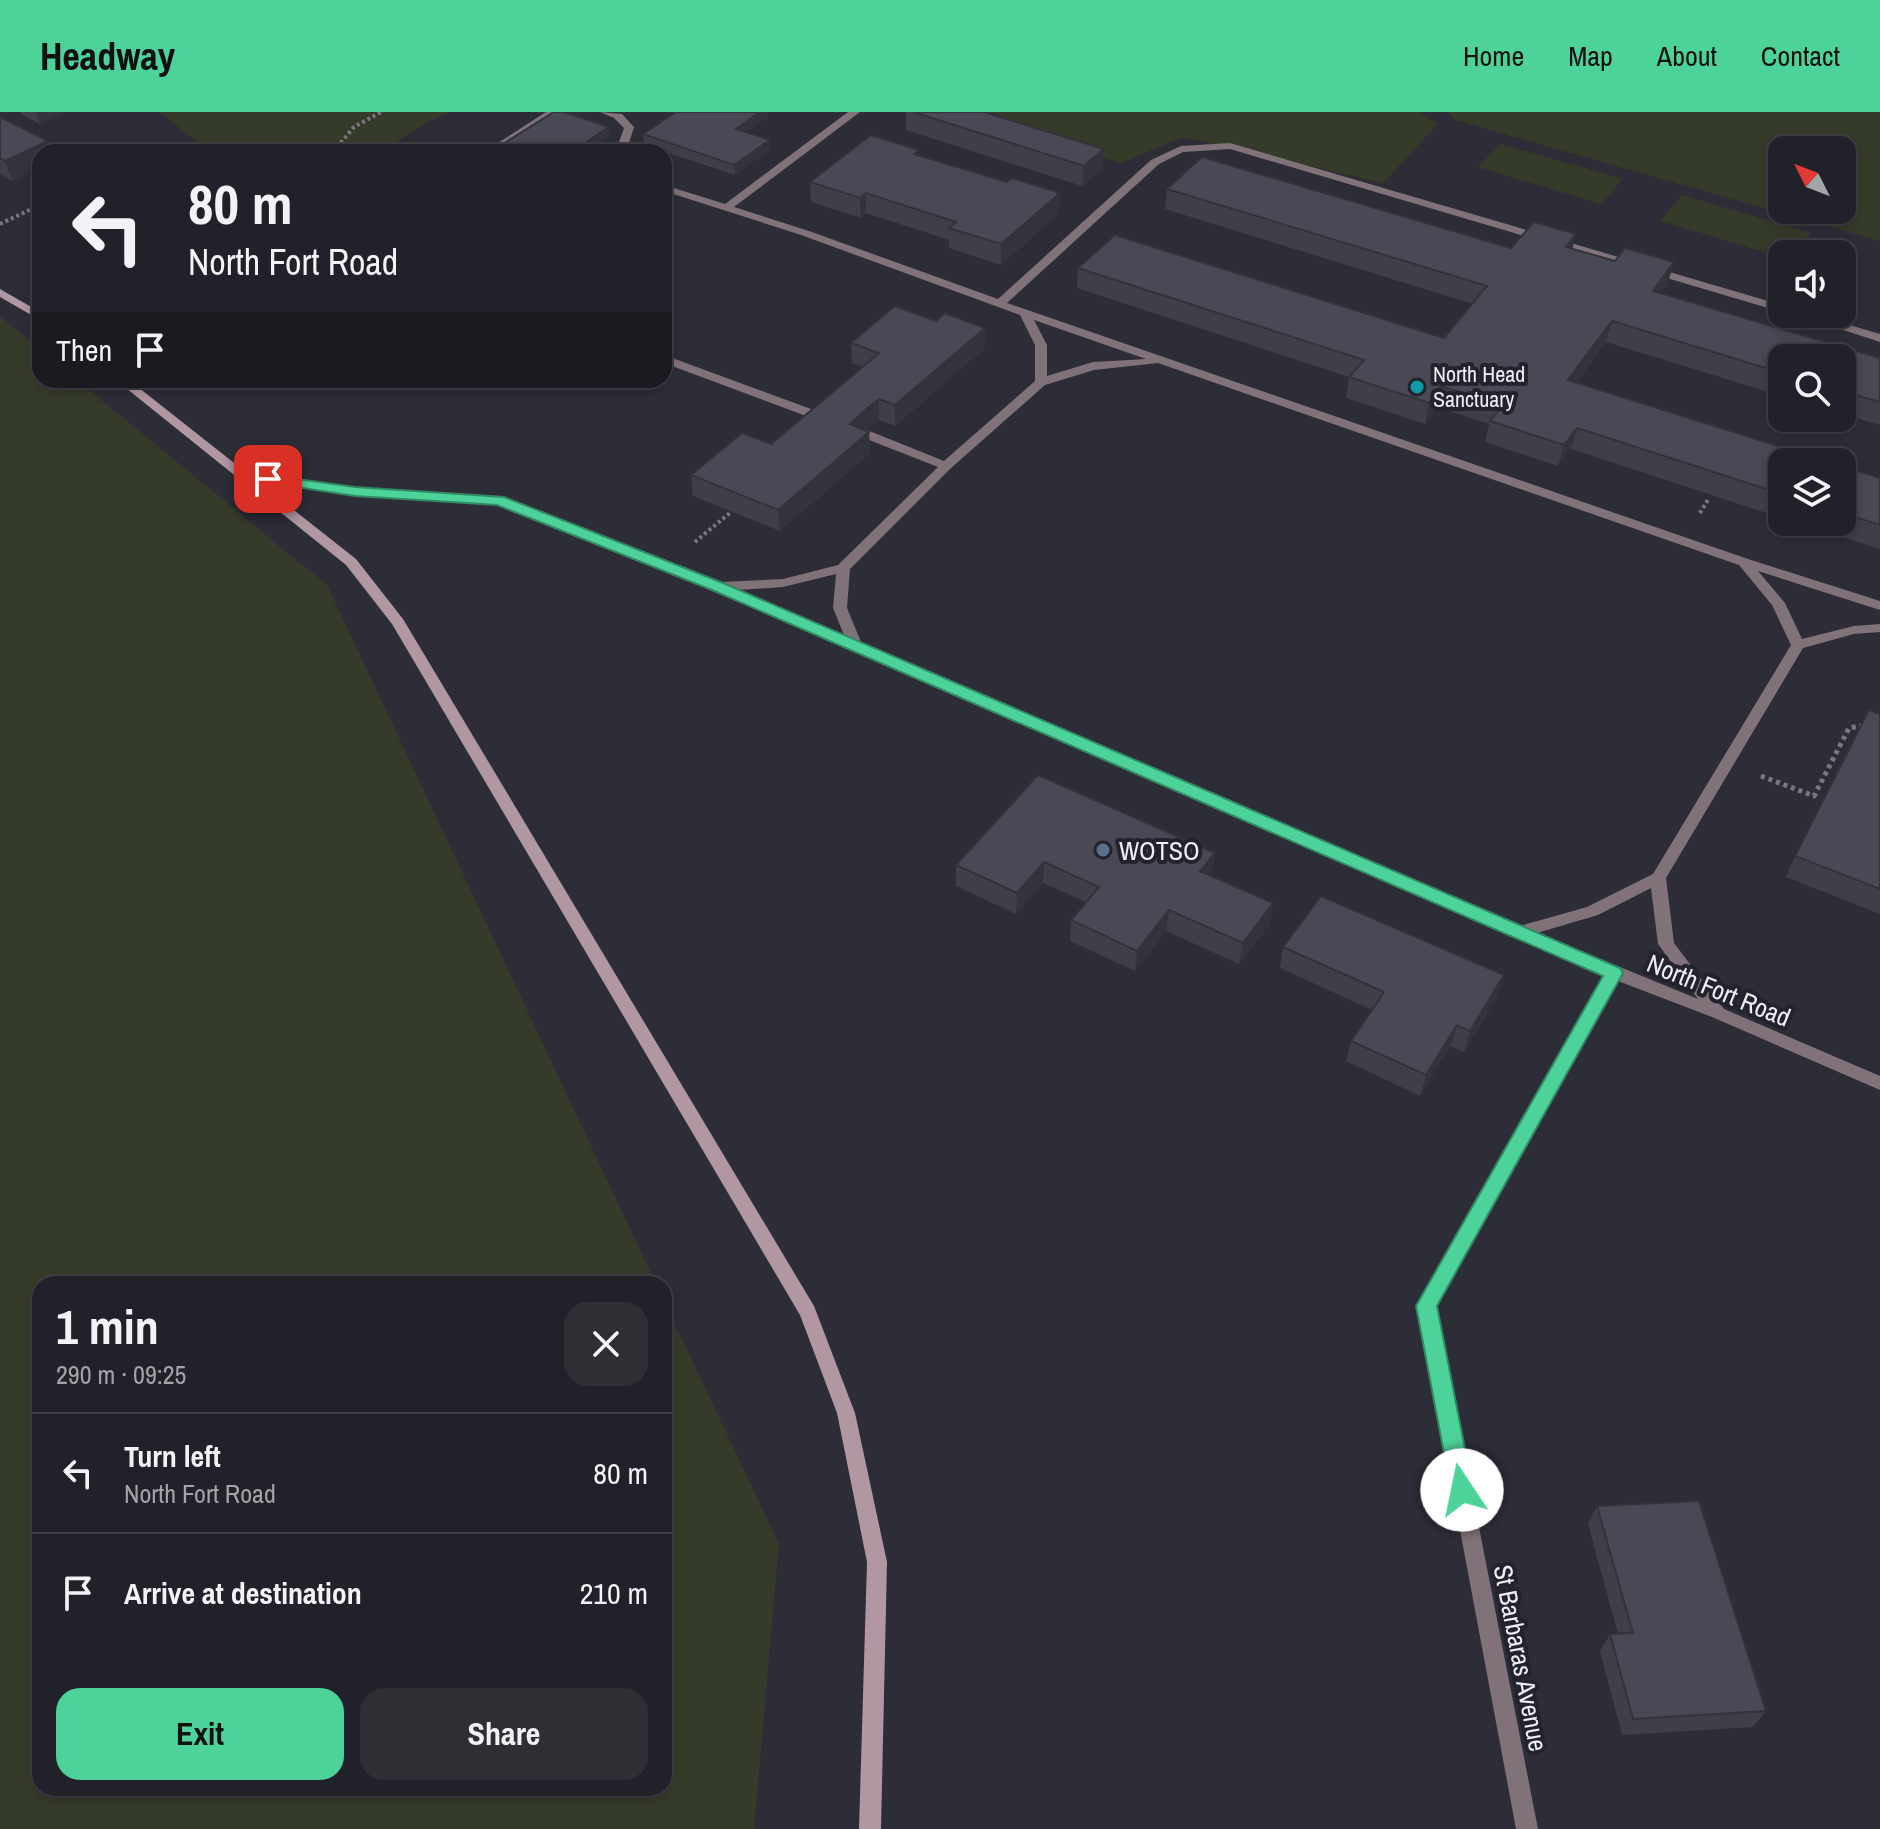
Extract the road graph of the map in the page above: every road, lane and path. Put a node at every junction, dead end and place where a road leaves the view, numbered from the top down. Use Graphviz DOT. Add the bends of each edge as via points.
graph roads {
  1 [pos="381,112"];
  2 [pos="553,112"];
  3 [pos="605,112"];
  4 [pos="839,112"];
  5 [pos="854,114"];
  6 [pos="338,144"];
  7 [pos="502,144"];
  8 [pos="623,144"];
  9 [pos="672,191"];
  10 [pos="726,208"];
  11 [pos="32,209"];
  12 [pos="0,224"];
  13 [pos="0,292"];
  14 [pos="999,304"];
  15 [pos="1768,305"];
  16 [pos="32,312"];
  17 [pos="1025,313"];
  18 [pos="1847,328"];
  19 [pos="1880,338"];
  20 [pos="1163,361"];
  21 [pos="672,362"];
  22 [pos="1041,382"];
  23 [pos="132,388"];
  24 [pos="826,419"];
  25 [pos="863,433"];
  26 [pos="946,466"];
  27 [pos="239,475"];
  28 [pos="731,512"];
  29 [pos="699,538"];
  30 [pos="1743,562"];
  31 [pos="843,568"];
  32 [pos="718,586"];
  33 [pos="1880,606"];
  34 [pos="1880,628"];
  35 [pos="1798,645"];
  36 [pos="856,647"];
  37 [pos="1880,723"];
  38 [pos="1726,764"];
  39 [pos="1658,878"];
  40 [pos="1520,932"];
  41 [pos="1614,973"];
  42 [pos="1718,1013"];
  43 [pos="1880,1083"];
  44 [pos="870,1829"];
  45 [pos="1527,1829"];
  1 -- 6 [label="path" via="354,127"];
  2 -- 7 [label="lane"];
  3 -- 8 [label="lane" via="629,127"];
  4 -- 5 [label="lane"];
  5 -- 10 [label="lane"];
  9 -- 10 [label="lane"];
  10 -- 14 [label="lane"];
  11 -- 12 [label="path"];
  13 -- 16 [label="street"];
  14 -- 15 [label="lane" via="1155,162 1181,149 1230,146"];
  14 -- 17 [label="lane"];
  17 -- 20 [label="lane"];
  17 -- 22 [label="lane" via="1041,345"];
  18 -- 19 [label="lane"];
  20 -- 22 [label="lane" via="1093,366"];
  20 -- 30 [label="lane"];
  21 -- 24 [label="lane"];
  22 -- 26 [label="lane"];
  23 -- 27 [label="street"];
  25 -- 26 [label="lane"];
  26 -- 31 [label="lane"];
  27 -- 32 [label="lane, North Fort Road" via="355,492 499,500"];
  27 -- 44 [label="street" via="351,562 398,622 808,1312 846,1413 877,1562"];
  28 -- 29 [label="path"];
  30 -- 33 [label="lane"];
  30 -- 35 [label="lane" via="1778,603"];
  31 -- 32 [label="lane" via="783,583"];
  31 -- 36 [label="lane" via="840,608"];
  32 -- 36 [label="lane, North Fort Road"];
  34 -- 35 [label="lane"];
  35 -- 38 [label="lane"];
  36 -- 40 [label="lane, North Fort Road"];
  37 -- 38 [label="path" via="1849,728 1814,796"];
  38 -- 39 [label="lane"];
  39 -- 40 [label="lane" via="1592,911"];
  39 -- 42 [label="lane" via="1666,944"];
  40 -- 41 [label="lane, North Fort Road"];
  41 -- 42 [label="lane, North Fort Road"];
  41 -- 45 [label="lane, St Barbaras Avenue" via="1427,1306"];
  42 -- 43 [label="lane, North Fort Road"];
}
